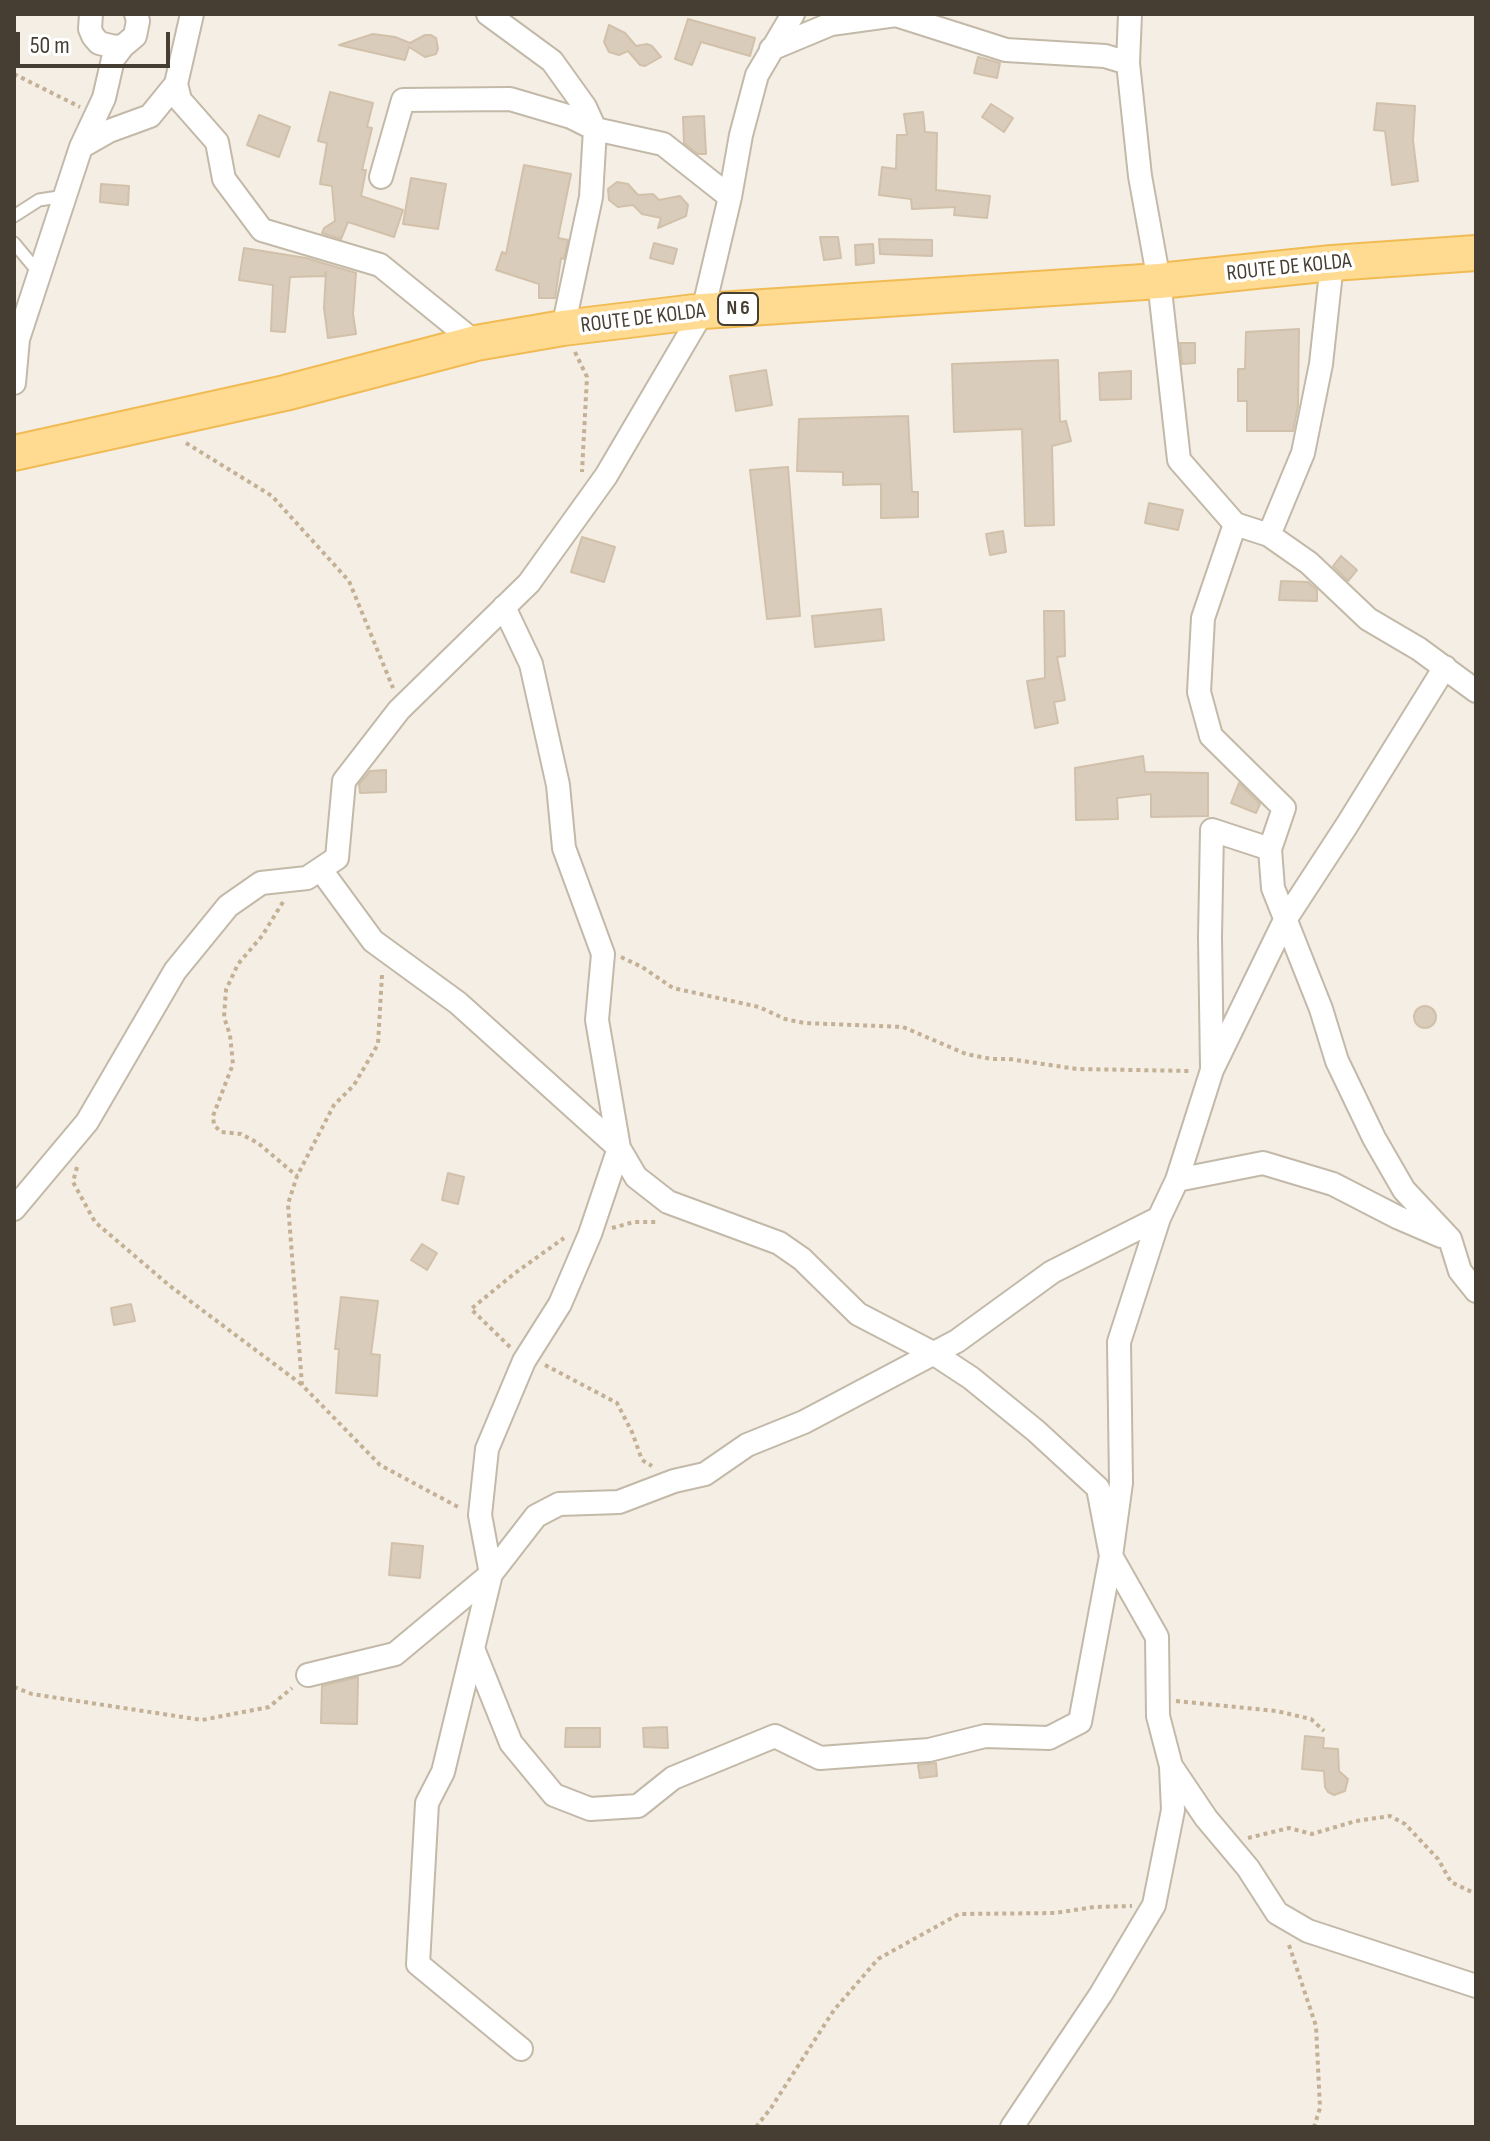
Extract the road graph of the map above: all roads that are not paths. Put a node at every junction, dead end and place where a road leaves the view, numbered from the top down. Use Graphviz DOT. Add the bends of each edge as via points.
graph roads {
  1 [pos="91,14"];
  2 [pos="136,14"];
  3 [pos="192,14"];
  4 [pos="488,14"];
  5 [pos="793,14"];
  6 [pos="1130,14"];
  7 [pos="123,46"];
  8 [pos="771,49"];
  9 [pos="1128,63"];
  10 [pos="176,84"];
  11 [pos="595,129"];
  12 [pos="81,147"];
  13 [pos="381,177"];
  14 [pos="66,195"];
  15 [pos="730,197"];
  16 [pos="14,216"];
  17 [pos="14,243"];
  18 [pos="1476,253"];
  19 [pos="1332,263"];
  20 [pos="39,273"];
  21 [pos="1159,281"];
  22 [pos="703,311"];
  23 [pos="563,328"];
  24 [pos="476,343"];
  25 [pos="14,383"];
  26 [pos="14,453"];
  27 [pos="1235,524"];
  28 [pos="1269,535"];
  29 [pos="504,607"];
  30 [pos="1445,667"];
  31 [pos="1476,691"];
  32 [pos="1270,849"];
  33 [pos="314,874"];
  34 [pos="1285,920"];
  35 [pos="1212,1070"];
  36 [pos="619,1148"];
  37 [pos="1177,1180"];
  38 [pos="14,1209"];
  39 [pos="1159,1218"];
  40 [pos="1450,1239"];
  41 [pos="1476,1291"];
  42 [pos="933,1353"];
  43 [pos="1111,1556"];
  44 [pos="491,1574"];
  45 [pos="474,1651"];
  46 [pos="308,1675"];
  47 [pos="1171,1766"];
  48 [pos="1476,1986"];
  49 [pos="521,2049"];
  50 [pos="1012,2127"];
  1 -- 7 [label="street" via="90,29 99,43"];
  2 -- 7 [label="street" via="135,36"];
  3 -- 10 [label="street"];
  4 -- 11 [label="street" via="552,61"];
  5 -- 8 [label="street"];
  6 -- 9 [label="street"];
  7 -- 12 [label="street" via="113,59 104,98"];
  8 -- 9 [label="street" via="831,24 896,15 1006,50 1105,56"];
  8 -- 15 [label="street" via="757,75"];
  9 -- 21 [label="street" via="1140,176"];
  10 -- 12 [label="street" via="150,116"];
  10 -- 24 [label="street" via="180,100 217,142 224,179 262,230 380,265"];
  11 -- 13 [label="street" via="510,99 403,100"];
  11 -- 15 [label="street" via="663,144"];
  11 -- 23 [label="street" via="591,197"];
  12 -- 14 [label="street"];
  14 -- 16 [label="lane" via="39,200"];
  14 -- 20 [label="street"];
  15 -- 22 [label="street"];
  17 -- 20 [label="lane"];
  18 -- 19 [label="main road, ROUTE DE KOLDA / N 6"];
  19 -- 21 [label="main road, ROUTE DE KOLDA / N 6"];
  19 -- 28 [label="street" via="1321,364 1303,453"];
  20 -- 25 [label="street" via="18,339"];
  21 -- 22 [label="main road, ROUTE DE KOLDA / N 6"];
  21 -- 27 [label="street" via="1179,460"];
  22 -- 23 [label="main road, ROUTE DE KOLDA / N 6"];
  22 -- 29 [label="street" via="606,476 529,583"];
  23 -- 24 [label="main road, ROUTE DE KOLDA / N 6"];
  24 -- 26 [label="main road, ROUTE DE KOLDA / N 6" via="285,393"];
  27 -- 28 [label="street"];
  27 -- 32 [label="street" via="1203,618 1199,692 1211,736 1284,808"];
  28 -- 30 [label="street" via="1309,563 1368,619"];
  29 -- 33 [label="street" via="399,710 344,781 337,858"];
  29 -- 36 [label="street" via="531,664 558,785 564,848 603,954 597,1020"];
  30 -- 31 [label="street"];
  30 -- 34 [label="street"];
  32 -- 34 [label="street" via="1273,888"];
  32 -- 35 [label="street" via="1212,830"];
  33 -- 36 [label="street" via="373,941 458,1003"];
  33 -- 38 [label="street" via="261,883 228,906 175,971 87,1122"];
  34 -- 35 [label="street"];
  34 -- 40 [label="street" via="1337,1061 1374,1138 1404,1190"];
  35 -- 37 [label="street"];
  36 -- 42 [label="street" via="636,1177 668,1202 779,1243 858,1314"];
  36 -- 44 [label="street" via="560,1304 524,1361 487,1449 480,1515"];
  37 -- 39 [label="street"];
  37 -- 40 [label="street" via="1263,1163 1333,1184"];
  39 -- 42 [label="street" via="1052,1272"];
  39 -- 43 [label="street" via="1119,1342 1121,1483"];
  40 -- 41 [label="street" via="1460,1271"];
  42 -- 43 [label="street" via="1036,1431 1098,1488"];
  42 -- 44 [label="street" via="804,1422 747,1445 705,1474 619,1502 559,1504 536,1516"];
  43 -- 45 [label="street" via="1080,1722 1049,1738 985,1736 929,1750 820,1758 775,1736 673,1778 638,1806 590,1809 554,1795 511,1743"];
  43 -- 47 [label="street" via="1157,1637 1158,1716"];
  44 -- 45 [label="street"];
  44 -- 46 [label="street" via="395,1654"];
  45 -- 49 [label="street" via="443,1772 427,1803 418,1964"];
  47 -- 48 [label="street" via="1277,1913 1308,1931"];
  47 -- 50 [label="street" via="1173,1810 1154,1905"];
}
